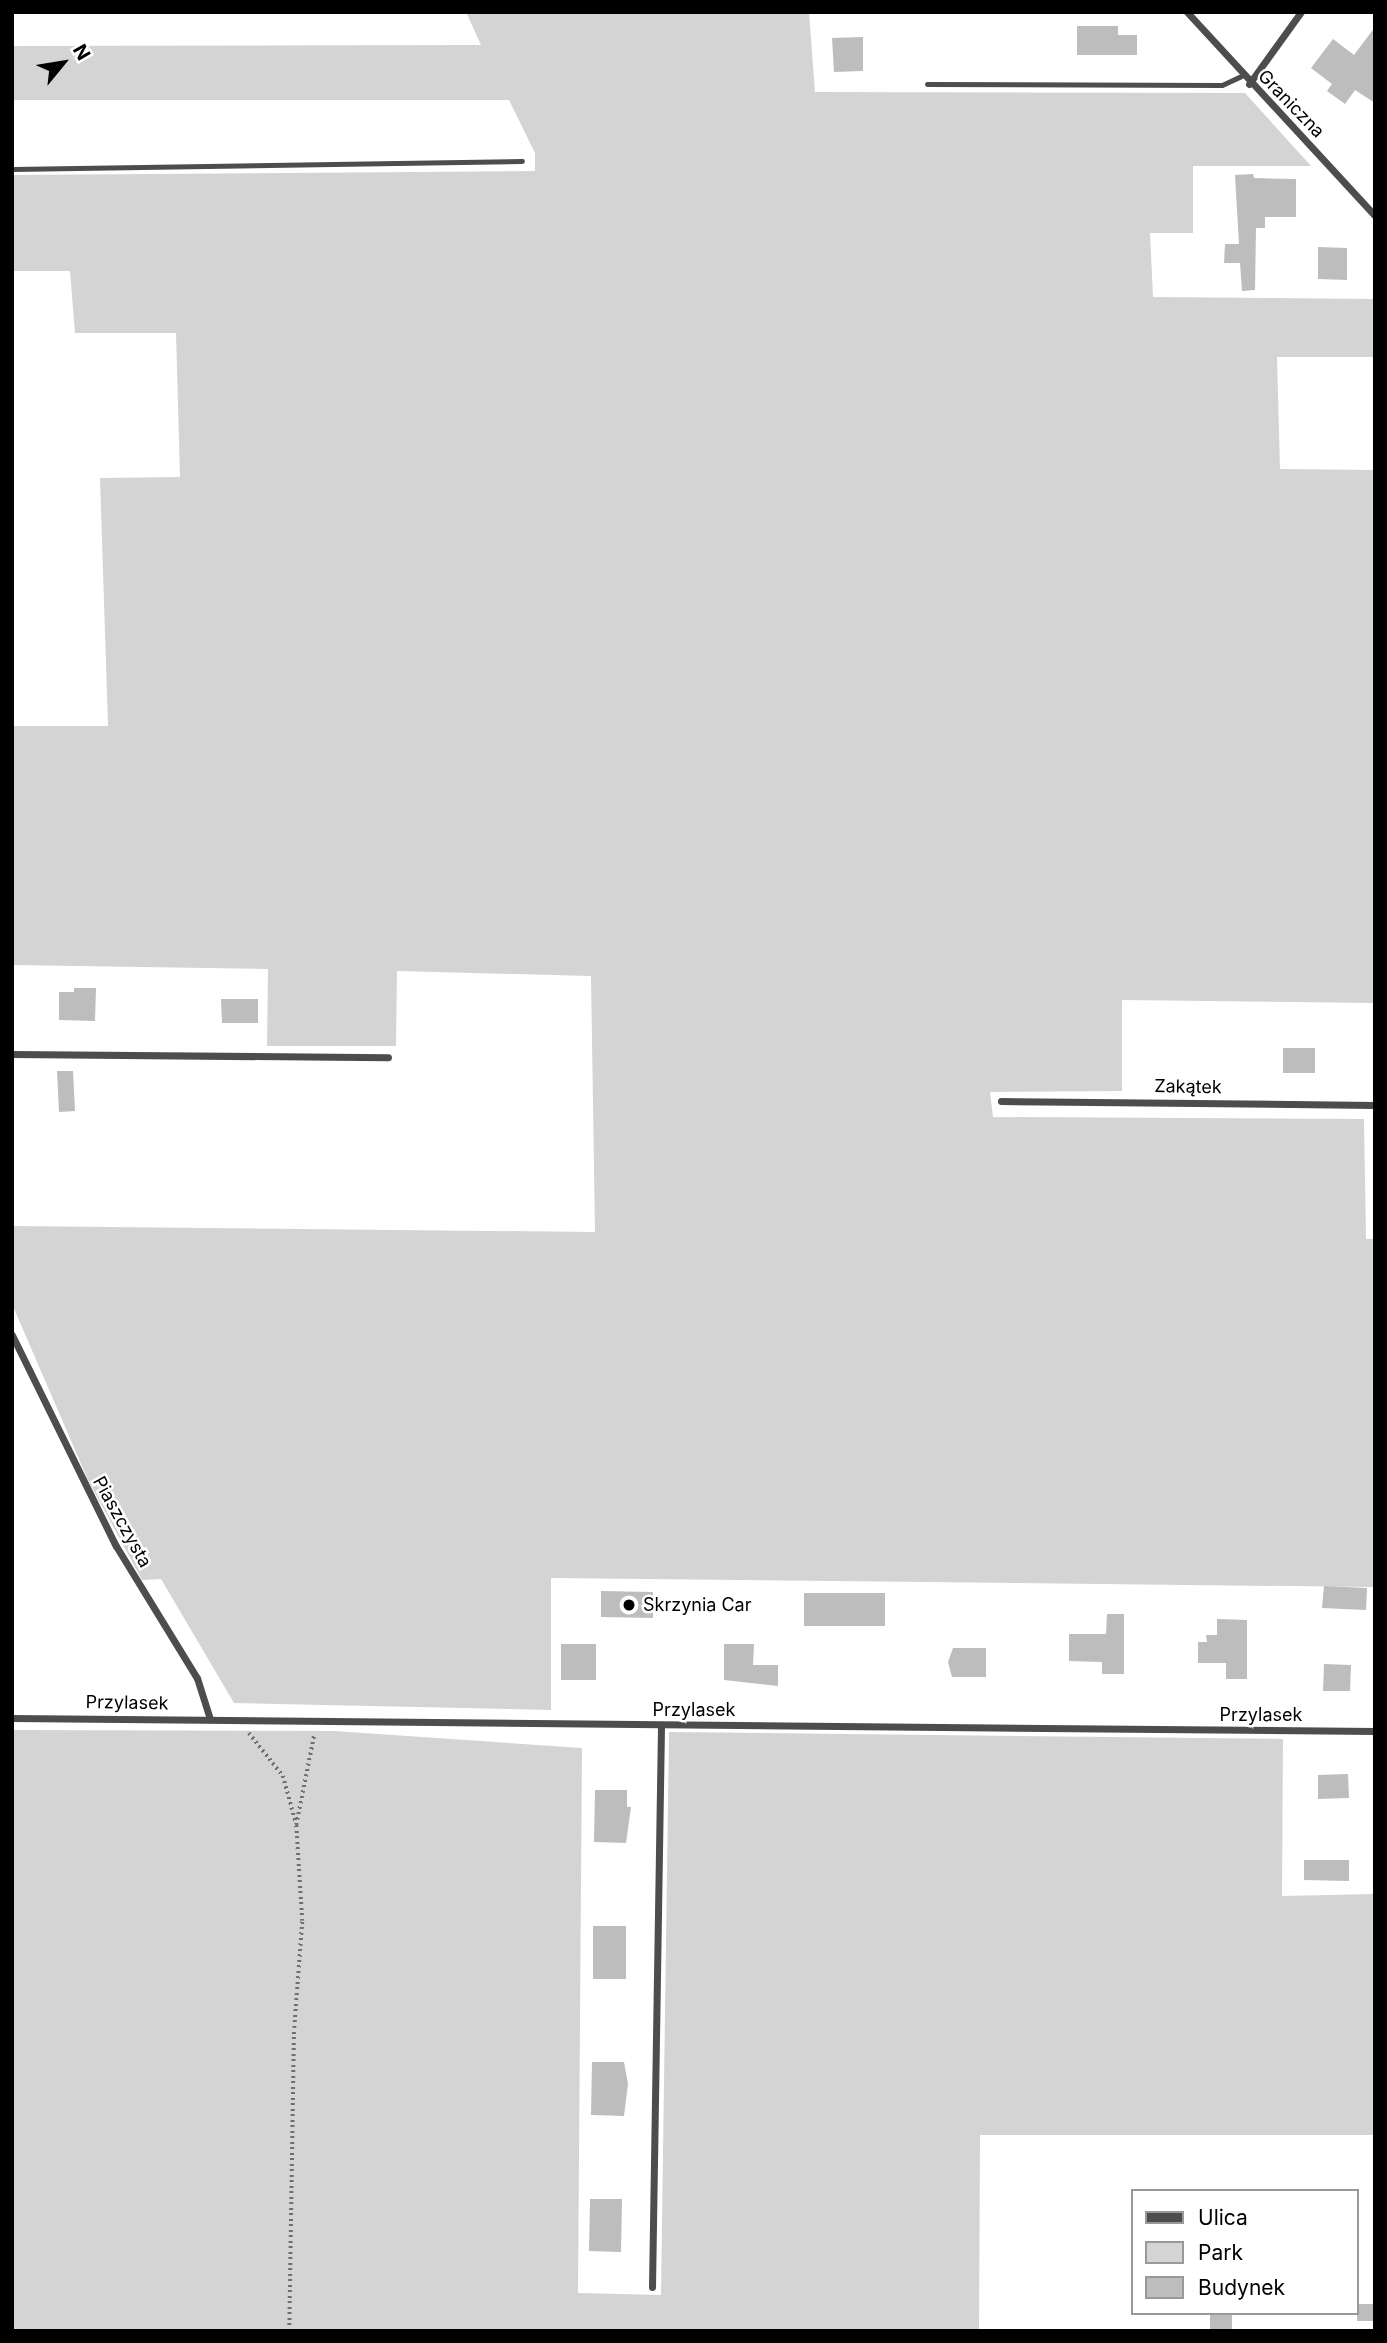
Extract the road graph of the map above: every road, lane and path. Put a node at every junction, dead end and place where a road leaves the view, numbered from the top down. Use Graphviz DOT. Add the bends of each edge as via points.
graph roads {
  1 [pos="1187,12"];
  2 [pos="1301,12"];
  3 [pos="1241,76"];
  4 [pos="927,84"];
  5 [pos="1249,84"];
  6 [pos="522,161"];
  7 [pos="12,169"];
  8 [pos="1375,216"];
  9 [pos="12,1054"];
  10 [pos="388,1057"];
  11 [pos="1001,1101"];
  12 [pos="1375,1105"];
  13 [pos="12,1335"];
  14 [pos="12,1717"];
  15 [pos="210,1719"];
  16 [pos="238,1720"];
  17 [pos="316,1723"];
  18 [pos="661,1725"];
  19 [pos="1375,1731"];
  20 [pos="296,1825"];
  21 [pos="652,2287"];
  22 [pos="289,2331"];
  1 -- 3 [label="street, Graniczna"];
  2 -- 5 [label="street"];
  3 -- 4 [label="lane" via="1222,85"];
  3 -- 5 [label="street, Graniczna"];
  5 -- 8 [label="street, Graniczna"];
  6 -- 7 [label="lane"];
  9 -- 10 [label="street"];
  11 -- 12 [label="street, Zakątek"];
  13 -- 15 [label="street, Piaszczysta" via="116,1546 197,1678"];
  14 -- 15 [label="street, Przylasek"];
  15 -- 16 [label="street, Przylasek"];
  16 -- 17 [label="street, Przylasek"];
  16 -- 20 [label="path" via="283,1776"];
  17 -- 18 [label="street, Przylasek"];
  17 -- 20 [label="path"];
  18 -- 19 [label="street, Przylasek"];
  18 -- 21 [label="street"];
  20 -- 22 [label="path" via="302,1921 294,2028"];
}
